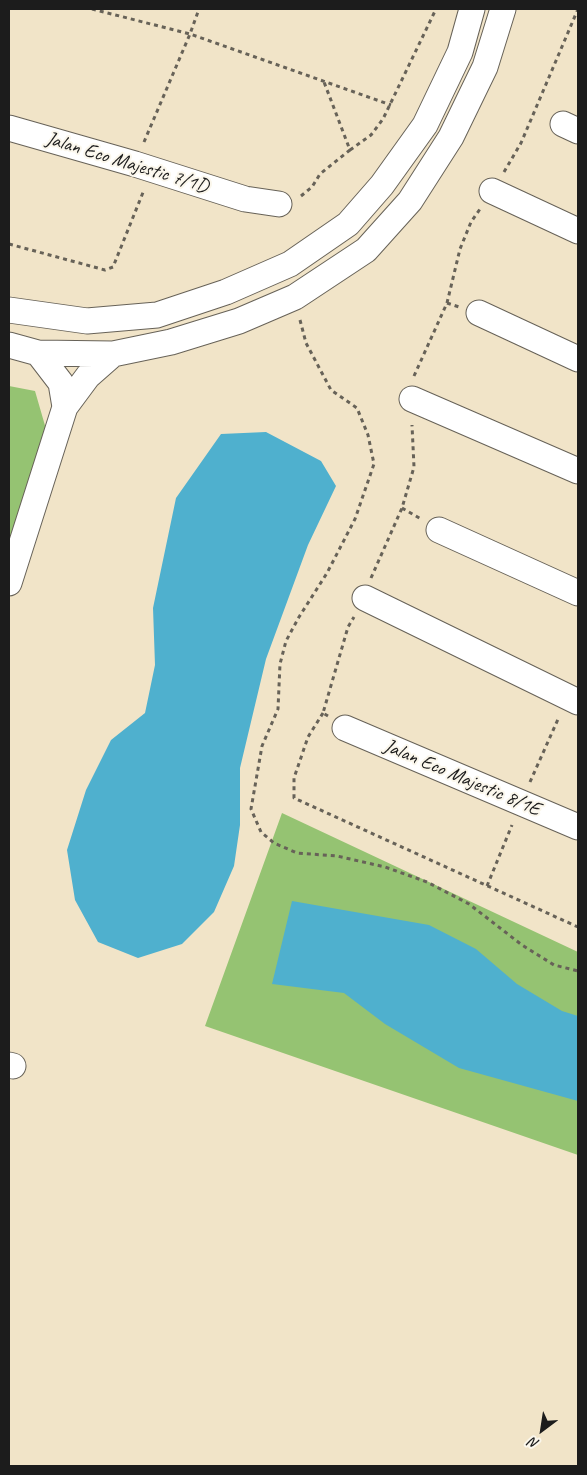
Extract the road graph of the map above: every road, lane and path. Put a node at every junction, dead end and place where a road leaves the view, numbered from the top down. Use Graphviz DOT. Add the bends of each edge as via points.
graph roads {
  1 [pos="92,9"];
  2 [pos="199,9"];
  3 [pos="436,9"];
  4 [pos="472,9"];
  5 [pos="503,9"];
  6 [pos="578,9"];
  7 [pos="190,34"];
  8 [pos="324,82"];
  9 [pos="391,105"];
  10 [pos="9,128"];
  11 [pos="350,150"];
  12 [pos="143,167"];
  13 [pos="492,190"];
  14 [pos="279,204"];
  15 [pos="578,232"];
  16 [pos="9,244"];
  17 [pos="294,297"];
  18 [pos="9,310"];
  19 [pos="478,312"];
  20 [pos="9,345"];
  21 [pos="38,353"];
  22 [pos="113,354"];
  23 [pos="578,359"];
  24 [pos="412,399"];
  25 [pos="65,407"];
  26 [pos="578,471"];
  27 [pos="438,530"];
  28 [pos="9,584"];
  29 [pos="578,593"];
  30 [pos="365,598"];
  31 [pos="573,700"];
  32 [pos="323,713"];
  33 [pos="345,728"];
  34 [pos="521,803"];
  35 [pos="578,827"];
  36 [pos="487,886"];
  37 [pos="578,927"];
  38 [pos="578,971"];
  1 -- 7 [label="path"];
  2 -- 7 [label="path"];
  3 -- 9 [label="path"];
  4 -- 18 [label="street" via="460,52 425,125 348,224 290,264 226,292 157,315 87,321"];
  5 -- 17 [label="street" via="485,67 451,138 410,201 366,250"];
  6 -- 13 [label="path" via="522,143"];
  7 -- 8 [label="path"];
  7 -- 12 [label="path"];
  8 -- 9 [label="path"];
  8 -- 11 [label="path"];
  9 -- 11 [label="path" via="371,135"];
  10 -- 12 [label="street, Jalan Eco Majestic 7/1D"];
  11 -- 14 [label="path" via="320,174 312,187 291,204"];
  12 -- 14 [label="street, Jalan Eco Majestic 7/1D" via="245,199"];
  12 -- 16 [label="path" via="113,267 104,270"];
  13 -- 15 [label="street"];
  13 -- 24 [label="path" via="471,222 460,249 447,303 414,374"];
  17 -- 22 [label="street" via="239,321 172,342"];
  17 -- 38 [label="path" via="306,343 332,390 357,408 368,435 374,464 355,520 286,641 280,664 278,709 262,746 252,809 261,832 274,843 297,853 337,856 384,866 427,882 469,904 554,965"];
  19 -- 23 [label="street"];
  20 -- 21 [label="street"];
  21 -- 22 [label="street"];
  21 -- 25 [label="street" via="61,383"];
  22 -- 25 [label="street" via="88,376"];
  24 -- 26 [label="street"];
  24 -- 30 [label="path" via="414,467 402,508 372,573"];
  25 -- 28 [label="street"];
  27 -- 29 [label="street"];
  30 -- 31 [label="street"];
  30 -- 32 [label="path" via="348,627"];
  31 -- 34 [label="path"];
  32 -- 33 [label="path"];
  32 -- 36 [label="path" via="308,737 294,778 294,798"];
  33 -- 34 [label="street, Jalan Eco Majestic 8/1E"];
  34 -- 35 [label="street, Jalan Eco Majestic 8/1E"];
  34 -- 36 [label="path"];
  36 -- 37 [label="path"];
}
